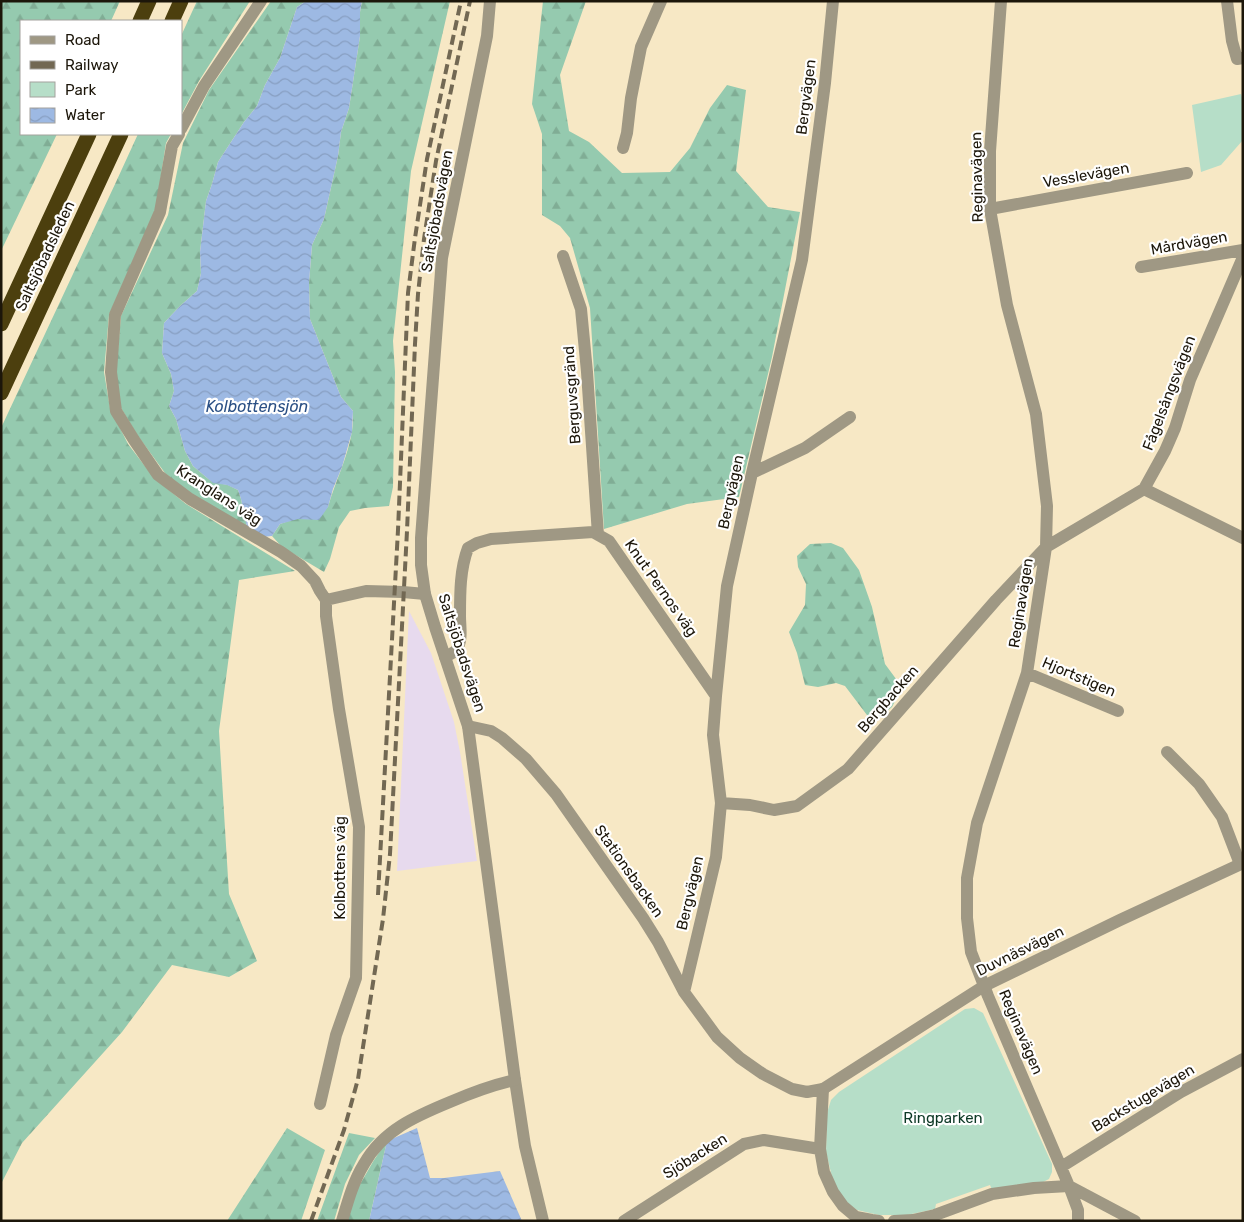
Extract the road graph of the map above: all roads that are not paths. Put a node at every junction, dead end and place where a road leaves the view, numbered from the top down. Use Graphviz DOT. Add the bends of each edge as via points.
graph roads {
  1 [pos="149,1"];
  2 [pos="182,1"];
  3 [pos="261,1"];
  4 [pos="490,1"];
  5 [pos="661,1"];
  6 [pos="833,1"];
  7 [pos="1001,1"];
  8 [pos="1227,1"];
  9 [pos="140,20"];
  10 [pos="172,20"];
  11 [pos="1240,58"];
  12 [pos="182,127"];
  13 [pos="89,135"];
  14 [pos="121,135"];
  15 [pos="178,135"];
  16 [pos="623,148"];
  17 [pos="1187,173"];
  18 [pos="990,209"];
  19 [pos="1243,250"];
  20 [pos="563,256"];
  21 [pos="1243,257"];
  22 [pos="1141,268"];
  23 [pos="1,324"];
  24 [pos="1,393"];
  25 [pos="850,417"];
  26 [pos="752,473"];
  27 [pos="1144,489"];
  28 [pos="598,535"];
  29 [pos="1243,538"];
  30 [pos="1046,547"];
  31 [pos="425,594"];
  32 [pos="326,600"];
  33 [pos="446,657"];
  34 [pos="1027,673"];
  35 [pos="716,696"];
  36 [pos="1118,711"];
  37 [pos="468,726"];
  38 [pos="1167,752"];
  39 [pos="721,803"];
  40 [pos="1241,864"];
  41 [pos="984,986"];
  42 [pos="684,992"];
  43 [pos="1243,1059"];
  44 [pos="515,1080"];
  45 [pos="823,1089"];
  46 [pos="320,1104"];
  47 [pos="820,1149"];
  48 [pos="1061,1167"];
  49 [pos="1069,1186"];
  50 [pos="542,1215"];
  51 [pos="342,1221"];
  52 [pos="553,1221"];
  53 [pos="624,1221"];
  54 [pos="879,1221"];
  55 [pos="894,1221"];
  56 [pos="1078,1221"];
  57 [pos="1135,1221"];
  1 -- 9 [label="highway"];
  2 -- 10 [label="highway"];
  3 -- 12 [label="street" via="204,86"];
  4 -- 31 [label="street, Saltsjöbadsvägen" via="487,36 442,258 421,538"];
  5 -- 16 [label="street" via="641,47"];
  6 -- 26 [label="street, Bergvägen" via="802,260"];
  7 -- 18 [label="street, Reginavägen" via="990,151"];
  8 -- 11 [label="street" via="1232,40"];
  13 -- 23 [label="highway, Saltsjöbadsleden"];
  14 -- 24 [label="highway, Saltsjöbadsleden"];
  15 -- 32 [label="street, Kranglans väg" via="172,146 160,212 115,315 111,372 116,411 158,475 190,499 301,566"];
  17 -- 18 [label="street, Vesslevägen"];
  18 -- 30 [label="street, Reginavägen" via="1007,305 1036,414 1047,506"];
  19 -- 22 [label="street, Mårdvägen"];
  20 -- 28 [label="street, Berguvsgränd" via="580,308"];
  21 -- 27 [label="street, Fågelsångsvägen" via="1190,380 1175,428"];
  25 -- 26 [label="street" via="805,448"];
  26 -- 35 [label="street, Bergvägen" via="727,586"];
  27 -- 29 [label="street"];
  27 -- 30 [label="street"];
  28 -- 33 [label="street" via="593,532 491,539 468,548 462,569 461,639 456,651"];
  28 -- 35 [label="street, Knut Pernos väg" via="609,541"];
  30 -- 34 [label="street, Reginavägen"];
  30 -- 39 [label="street, Bergbacken" via="848,769 796,806 774,810"];
  31 -- 32 [label="street" via="366,591"];
  31 -- 33 [label="street, Saltsjöbadsvägen"];
  32 -- 46 [label="street, Kolbottens väg" via="339,708 359,828 356,978 336,1035"];
  33 -- 37 [label="street, Saltsjöbadsvägen"];
  34 -- 36 [label="street, Hjortstigen"];
  34 -- 41 [label="street, Reginavägen" via="977,823 967,878 971,952"];
  35 -- 39 [label="street, Bergvägen" via="713,735"];
  37 -- 42 [label="street, Stationsbacken" via="491,731 502,738 526,759 556,794 643,918"];
  37 -- 44 [label="street, Saltsjöbadsvägen"];
  38 -- 40 [label="street" via="1199,784 1222,817"];
  39 -- 42 [label="street, Bergvägen" via="716,857"];
  40 -- 41 [label="street, Duvnäsvägen"];
  41 -- 45 [label="street, Duvnäsvägen"];
  41 -- 48 [label="street, Reginavägen"];
  42 -- 45 [label="street, Stationsbacken" via="718,1037 740,1058 792,1090"];
  43 -- 48 [label="street, Backstugevägen" via="1181,1092"];
  44 -- 50 [label="street, Saltsjöbadsvägen" via="525,1146"];
  44 -- 51 [label="street" via="476,1091 418,1115 396,1129 375,1147 364,1163 352,1187"];
  45 -- 47 [label="street"];
  47 -- 53 [label="street, Sjöbacken" via="764,1140 744,1144"];
  47 -- 54 [label="street" via="824,1172 843,1206 856,1216"];
  48 -- 49 [label="street, Reginavägen"];
  49 -- 55 [label="street" via="992,1194 936,1215"];
  49 -- 56 [label="street, Reginavägen" via="1078,1210"];
  49 -- 57 [label="street"];
  50 -- 52 [label="street"];
}
